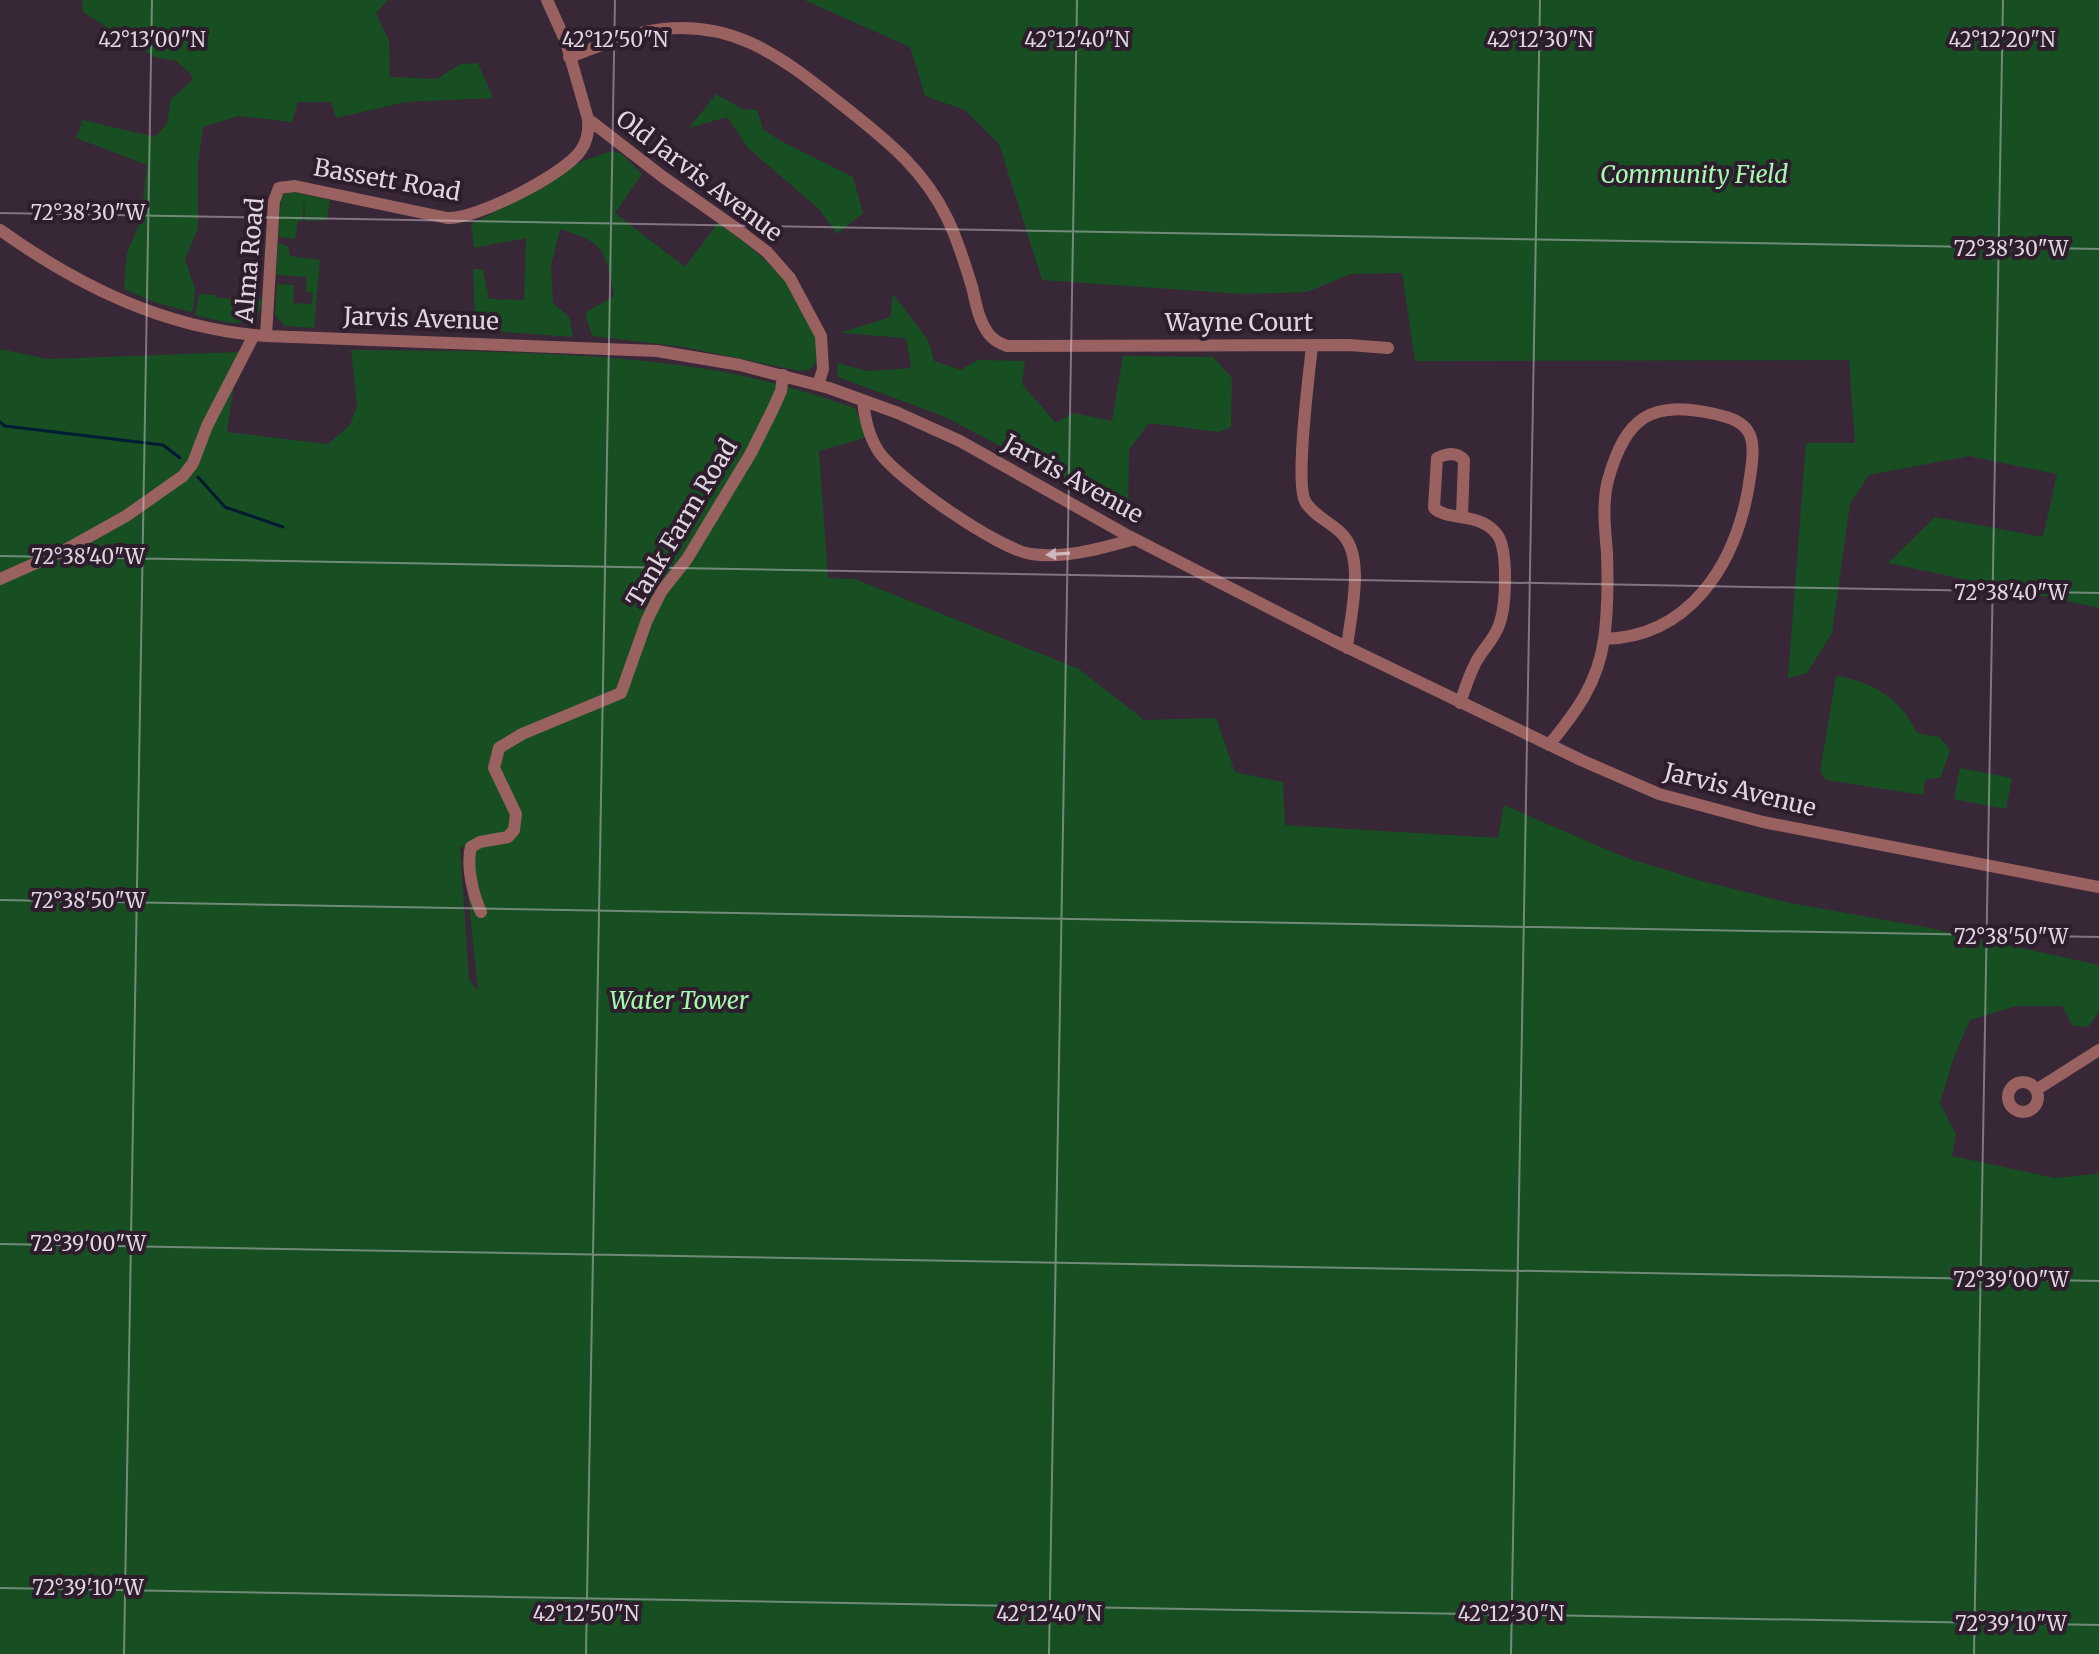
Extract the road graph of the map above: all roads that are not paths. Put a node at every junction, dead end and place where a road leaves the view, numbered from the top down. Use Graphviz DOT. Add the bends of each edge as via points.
graph roads {
  1 [pos="547,0"];
  2 [pos="569,57"];
  3 [pos="588,119"];
  4 [pos="279,188"];
  5 [pos="0,230"];
  6 [pos="260,336"];
  7 [pos="1312,346"];
  8 [pos="1388,348"];
  9 [pos="783,375"];
  10 [pos="818,385"];
  11 [pos="863,400"];
  12 [pos="1462,516"];
  13 [pos="1135,539"];
  14 [pos="0,579"];
  15 [pos="1604,639"];
  16 [pos="1347,648"];
  17 [pos="1460,703"];
  18 [pos="1549,745"];
  19 [pos="2099,887"];
  20 [pos="481,912"];
  21 [pos="2099,1050"];
  22 [pos="2036,1090"];
  1 -- 2 [label="street, Old Jarvis Avenue"];
  2 -- 3 [label="street, Old Jarvis Avenue"];
  2 -- 7 [label="street, Wayne Court" via="636,34 673,29 720,32 765,49 801,72 920,174 949,221 979,316 993,339 1007,346"];
  3 -- 4 [label="street, Bassett Road" via="583,148 566,165 468,217 447,218 288,185"];
  3 -- 10 [label="street, Old Jarvis Avenue" via="767,252 790,278 821,336 823,369"];
  4 -- 6 [label="street, Alma Road"];
  5 -- 6 [label="street, Jarvis Avenue" via="121,302 181,322"];
  6 -- 9 [label="street, Jarvis Avenue" via="657,351"];
  6 -- 14 [label="street" via="183,476 126,516"];
  7 -- 8 [label="street, Wayne Court"];
  7 -- 16 [label="street" via="1304,496 1354,553"];
  9 -- 10 [label="street, Jarvis Avenue"];
  9 -- 20 [label="street, Tank Farm Road" via="776,403 751,453 661,592 621,693 499,748 494,768 516,821 508,837 471,847"];
  10 -- 11 [label="street, Jarvis Avenue"];
  11 -- 13 [label="street, Jarvis Avenue" via="981,452"];
  13 -- 11 [label="street, one-way" via="1051,555 1003,545 885,460 866,427"];
  12 -- 12 [label="street" via="1434,508 1435,465 1443,455 1464,460"];
  12 -- 17 [label="street" via="1495,531 1505,575 1499,626 1475,664"];
  13 -- 16 [label="street, Jarvis Avenue"];
  15 -- 15 [label="street" via="1631,636 1668,622 1699,599 1715,578 1735,536 1749,481 1752,443 1737,421 1688,408 1662,409 1646,416 1624,440 1606,491"];
  15 -- 18 [label="street" via="1594,682"];
  16 -- 17 [label="street, Jarvis Avenue"];
  17 -- 18 [label="street, Jarvis Avenue"];
  18 -- 19 [label="street, Jarvis Avenue" via="1642,787 1715,811"];
  21 -- 22 [label="street"];
}
